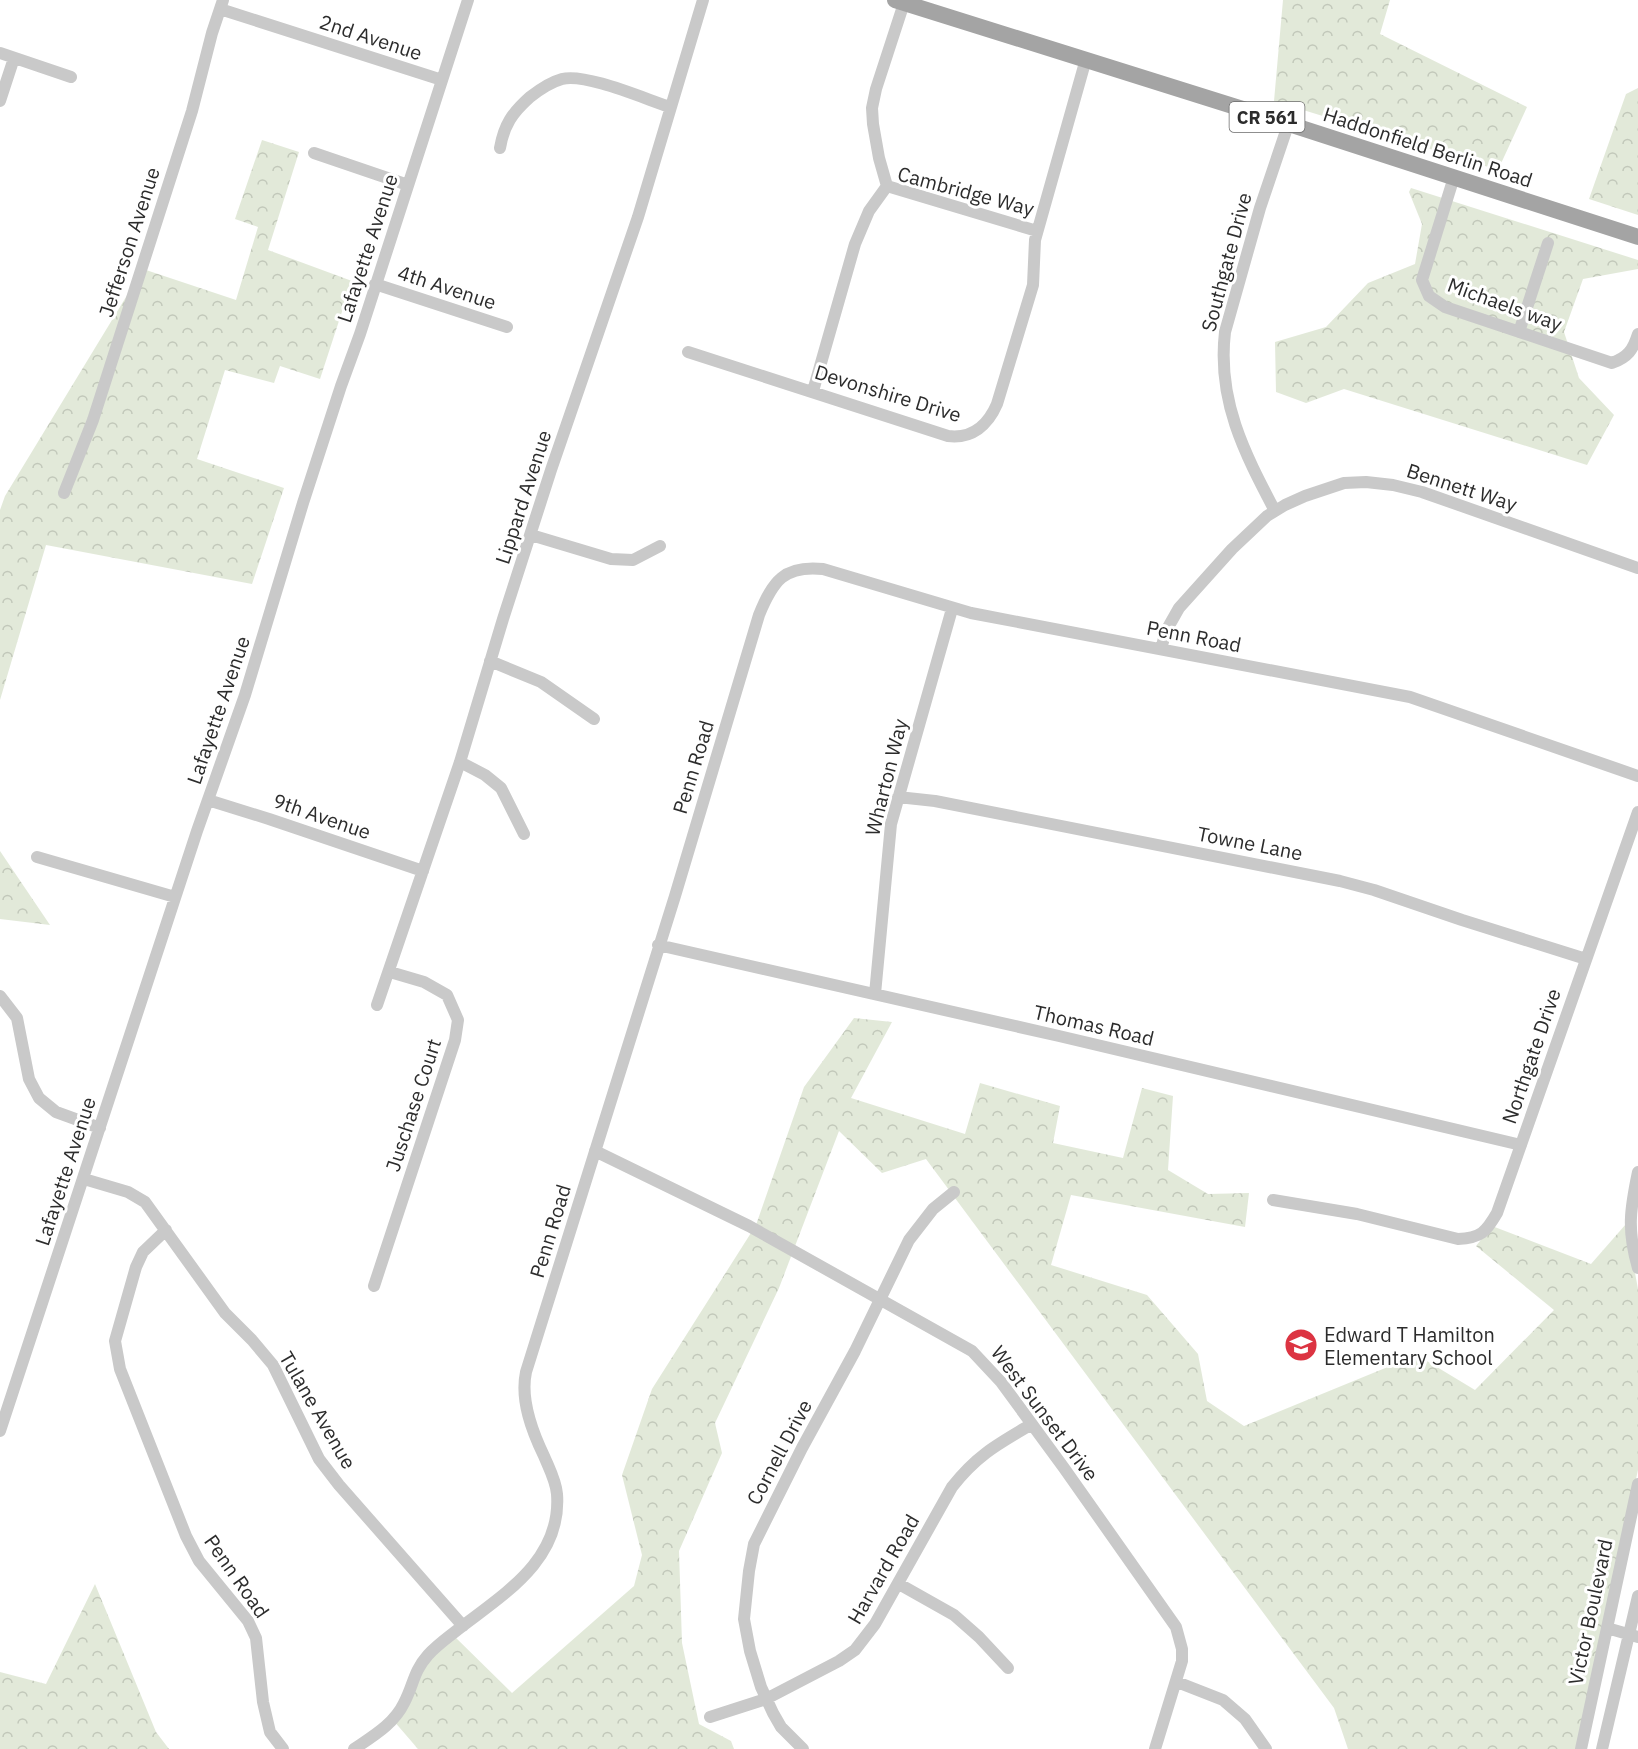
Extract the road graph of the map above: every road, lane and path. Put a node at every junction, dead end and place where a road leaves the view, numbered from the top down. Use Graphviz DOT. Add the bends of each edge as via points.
graph roads {
  1 [pos="468,0"];
  2 [pos="703,0"];
  3 [pos="900,1"];
  4 [pos="221,4"];
  5 [pos="0,53"];
  6 [pos="14,58"];
  7 [pos="1086,59"];
  8 [pos="71,77"];
  9 [pos="442,80"];
  10 [pos="0,101"];
  11 [pos="670,107"];
  12 [pos="1288,125"];
  13 [pos="500,148"];
  14 [pos="314,153"];
  15 [pos="1454,177"];
  16 [pos="408,185"];
  17 [pos="887,186"];
  18 [pos="1037,231"];
  19 [pos="1638,237"];
  20 [pos="1548,243"];
  21 [pos="375,284"];
  22 [pos="507,327"];
  23 [pos="1519,332"];
  24 [pos="1638,334"];
  25 [pos="688,352"];
  26 [pos="813,391"];
  27 [pos="64,493"];
  28 [pos="1275,511"];
  29 [pos="531,535"];
  30 [pos="660,546"];
  31 [pos="1638,568"];
  32 [pos="952,609"];
  33 [pos="1161,649"];
  34 [pos="490,661"];
  35 [pos="594,719"];
  36 [pos="460,762"];
  37 [pos="1638,776"];
  38 [pos="898,797"];
  39 [pos="208,800"];
  40 [pos="1638,812"];
  41 [pos="524,834"];
  42 [pos="37,857"];
  43 [pos="423,871"];
  44 [pos="175,897"];
  45 [pos="658,945"];
  46 [pos="1586,959"];
  47 [pos="390,972"];
  48 [pos="875,994"];
  49 [pos="0,996"];
  50 [pos="377,1005"];
  51 [pos="100,1128"];
  52 [pos="1521,1144"];
  53 [pos="595,1150"];
  54 [pos="1638,1172"];
  55 [pos="84,1179"];
  56 [pos="954,1192"];
  57 [pos="1273,1200"];
  58 [pos="1635,1202"];
  59 [pos="166,1230"];
  60 [pos="1638,1268"];
  61 [pos="374,1286"];
  62 [pos="881,1298"];
  63 [pos="1032,1424"];
  64 [pos="0,1431"];
  65 [pos="1638,1484"];
  66 [pos="898,1584"];
  67 [pos="1638,1596"];
  68 [pos="463,1626"];
  69 [pos="1606,1628"];
  70 [pos="1633,1636"];
  71 [pos="1008,1668"];
  72 [pos="1177,1682"];
  73 [pos="766,1699"];
  74 [pos="710,1717"];
  75 [pos="283,1749"];
  76 [pos="354,1749"];
  77 [pos="803,1749"];
  78 [pos="1155,1749"];
  79 [pos="1266,1749"];
  80 [pos="1581,1749"];
  81 [pos="1602,1749"];
  1 -- 9 [label="street, Lafayette Avenue"];
  2 -- 11 [label="street, Lippard Avenue"];
  3 -- 7 [label="main road, Haddonfield Berlin Road / CR 561"];
  3 -- 17 [label="street" via="872,108"];
  4 -- 9 [label="street, 2nd Avenue"];
  4 -- 27 [label="street, Jefferson Avenue" via="192,111 96,411"];
  5 -- 6 [label="street"];
  6 -- 8 [label="street"];
  6 -- 10 [label="street"];
  7 -- 12 [label="main road, Haddonfield Berlin Road / CR 561"];
  7 -- 18 [label="street, Devonshire Drive"];
  9 -- 16 [label="street, Lafayette Avenue"];
  11 -- 13 [label="street" via="586,80 563,79 521,105 503,130"];
  11 -- 29 [label="street, Lippard Avenue" via="638,218"];
  12 -- 15 [label="main road, Haddonfield Berlin Road / CR 561"];
  12 -- 28 [label="street, Southgate Drive" via="1260,208 1223,348 1223,374 1233,419"];
  14 -- 16 [label="street"];
  15 -- 19 [label="main road, Haddonfield Berlin Road / CR 561"];
  15 -- 23 [label="street, Michaels way" via="1422,280 1429,296 1445,307"];
  16 -- 21 [label="street, Lafayette Avenue"];
  17 -- 18 [label="street, Cambridge Way"];
  17 -- 26 [label="street, Cambridge Way" via="869,211 855,244"];
  18 -- 26 [label="street, Devonshire Drive" via="1033,285 997,404 985,424 961,438 948,436"];
  20 -- 23 [label="street"];
  21 -- 22 [label="street, 4th Avenue"];
  21 -- 39 [label="street, Lafayette Avenue"];
  23 -- 24 [label="street, Michaels way" via="1612,363 1633,350"];
  25 -- 26 [label="street, Devonshire Drive"];
  28 -- 31 [label="street, Bennett Way" via="1344,483 1393,485"];
  28 -- 33 [label="street, Bennett Way" via="1232,549 1179,608"];
  29 -- 30 [label="street" via="611,559 633,560"];
  29 -- 34 [label="street, Lippard Avenue"];
  32 -- 33 [label="street, Penn Road"];
  32 -- 38 [label="street, Wharton Way"];
  32 -- 45 [label="street, Penn Road" via="823,570 807,568 785,573 767,595 759,615"];
  33 -- 37 [label="street, Penn Road" via="1410,697"];
  34 -- 35 [label="street" via="541,682"];
  34 -- 36 [label="street, Lippard Avenue"];
  36 -- 41 [label="street" via="501,788"];
  36 -- 43 [label="street, Lippard Avenue"];
  38 -- 46 [label="street, Towne Lane" via="1340,881"];
  38 -- 48 [label="street, Wharton Way" via="891,824"];
  39 -- 43 [label="street, 9th Avenue"];
  39 -- 44 [label="street, Lafayette Avenue"];
  40 -- 46 [label="street, Northgate Drive"];
  42 -- 44 [label="street"];
  43 -- 47 [label="street, Lippard Avenue"];
  44 -- 51 [label="street, Lafayette Avenue"];
  45 -- 48 [label="street, Thomas Road"];
  45 -- 53 [label="street, Penn Road"];
  46 -- 52 [label="street, Northgate Drive"];
  47 -- 50 [label="street, Lippard Avenue"];
  47 -- 61 [label="street, Juschase Court" via="424,982 447,995 458,1020 455,1040"];
  48 -- 52 [label="street, Thomas Road"];
  49 -- 51 [label="street" via="17,1018 29,1079 39,1098 56,1112"];
  51 -- 55 [label="street, Lafayette Avenue"];
  52 -- 57 [label="street, Northgate Drive" via="1497,1213 1482,1234 1472,1238 1458,1239 1357,1214"];
  53 -- 62 [label="street, West Sunset Drive" via="749,1226"];
  53 -- 68 [label="street, Penn Road" via="524,1381 532,1431 558,1494 555,1523 548,1547 531,1569"];
  54 -- 58 [label="street"];
  55 -- 59 [label="street, Tulane Avenue" via="128,1192 145,1202"];
  55 -- 64 [label="street, Lafayette Avenue"];
  56 -- 62 [label="street, Cornell Drive" via="921,1222"];
  58 -- 60 [label="street" via="1630,1231"];
  59 -- 68 [label="street, Tulane Avenue" via="225,1313 273,1365 319,1459"];
  59 -- 75 [label="street, Penn Road" via="143,1252 136,1267 115,1341 120,1369 186,1536 199,1561 248,1621 256,1638 270,1732"];
  62 -- 63 [label="street, West Sunset Drive" via="972,1350"];
  62 -- 73 [label="street, Cornell Drive" via="754,1545 744,1619"];
  63 -- 66 [label="street, Harvard Road" via="990,1449 965,1470"];
  63 -- 72 [label="street, West Sunset Drive" via="1176,1627 1182,1649"];
  65 -- 69 [label="street, Victor Boulevard"];
  66 -- 71 [label="street" via="954,1615"];
  66 -- 73 [label="street, Harvard Road" via="855,1650"];
  67 -- 70 [label="street"];
  68 -- 76 [label="street, Penn Road" via="430,1652 416,1670 404,1704 388,1725"];
  69 -- 70 [label="street"];
  69 -- 80 [label="street, Victor Boulevard"];
  70 -- 81 [label="street"];
  72 -- 78 [label="street, West Sunset Drive"];
  72 -- 79 [label="street" via="1223,1700 1245,1719"];
  73 -- 74 [label="street, Harvard Road"];
  73 -- 77 [label="street, Cornell Drive" via="782,1727"];
}
